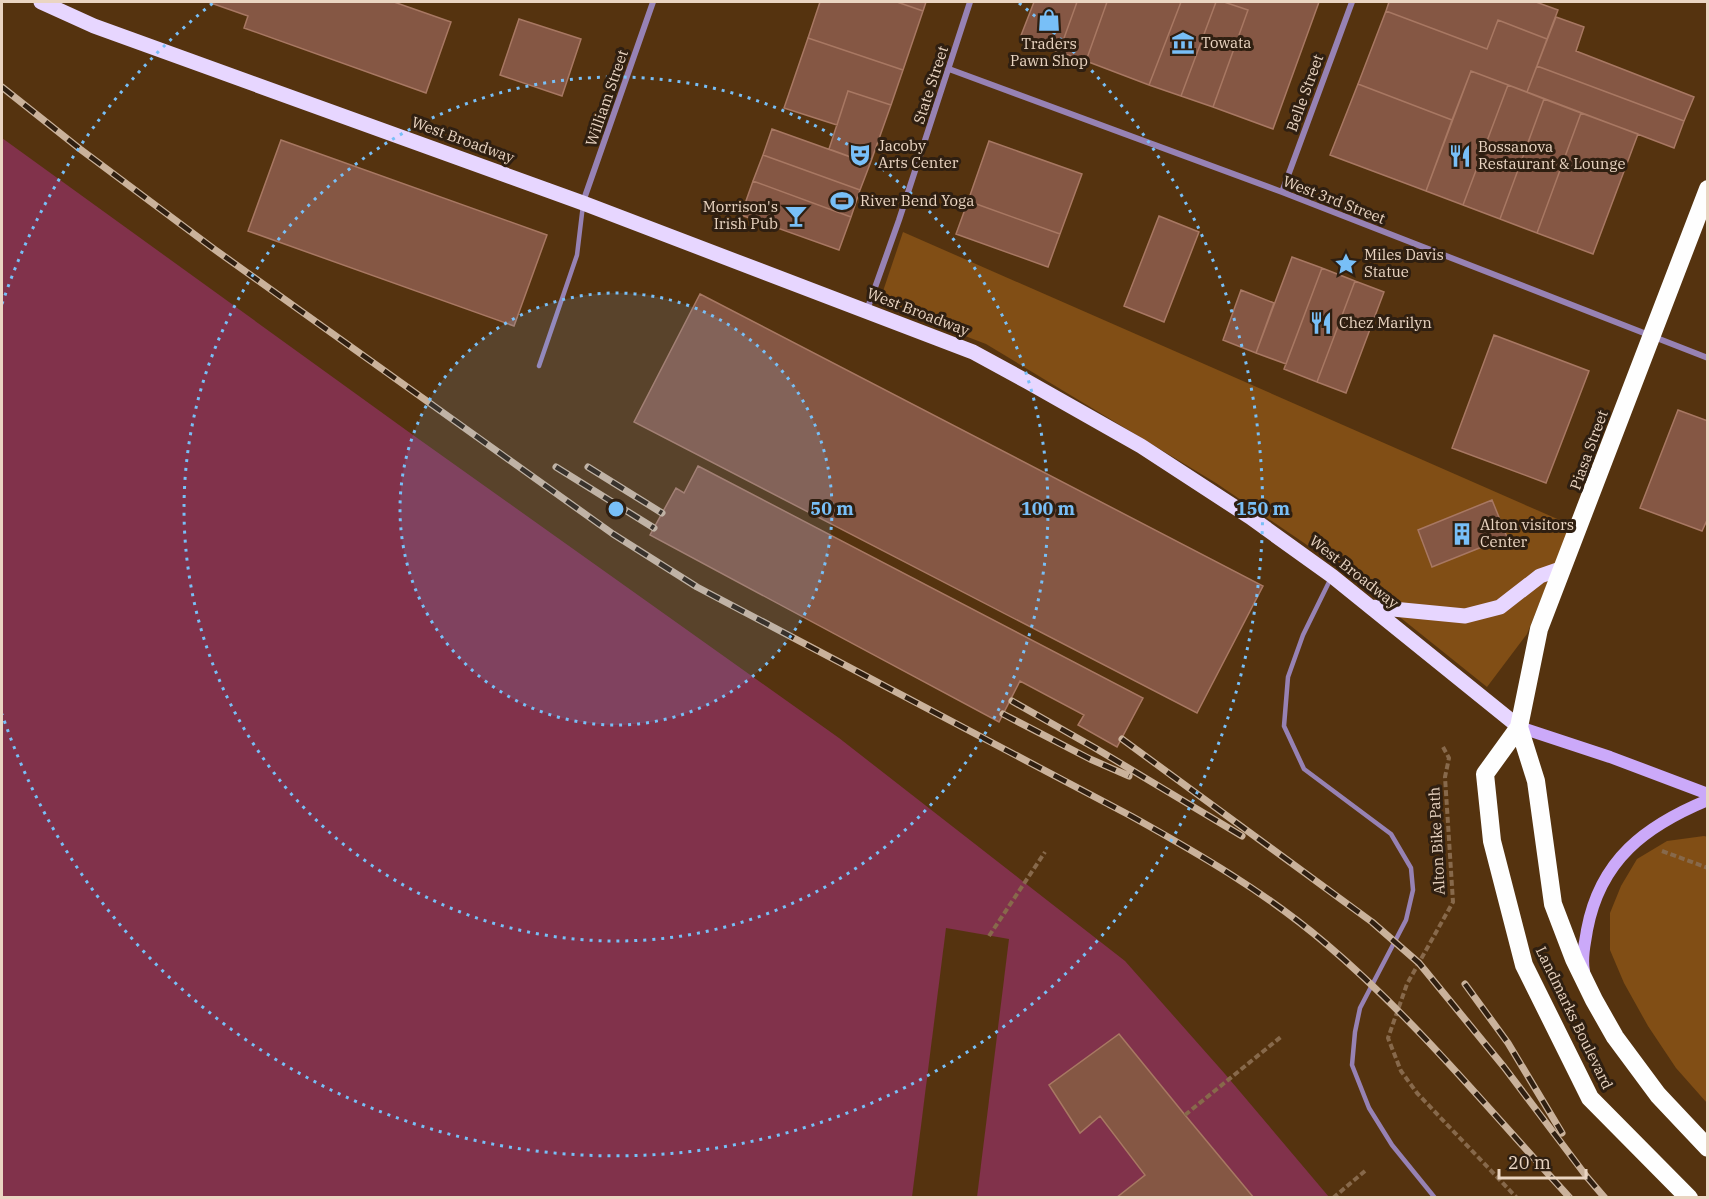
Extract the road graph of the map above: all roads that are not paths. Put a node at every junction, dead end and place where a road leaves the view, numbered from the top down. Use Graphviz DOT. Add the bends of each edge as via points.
graph roads {
  1 [pos="41,2"];
  2 [pos="653,2"];
  3 [pos="970,2"];
  4 [pos="1352,2"];
  5 [pos="949,69"];
  6 [pos="1707,189"];
  7 [pos="1282,192"];
  8 [pos="583,203"];
  9 [pos="867,311"];
  10 [pos="1651,336"];
  11 [pos="1707,358"];
  12 [pos="539,366"];
  13 [pos="1563,568"];
  14 [pos="1332,576"];
  15 [pos="1372,608"];
  16 [pos="1519,727"];
  17 [pos="1707,794"];
  18 [pos="1707,800"];
  19 [pos="1589,989"];
  20 [pos="1707,1148"];
  21 [pos="1435,1197"];
  22 [pos="1689,1197"];
  1 -- 8 [label="main road, West Broadway" via="94,26"];
  2 -- 8 [label="street, William Street"];
  3 -- 5 [label="street, State Street"];
  4 -- 7 [label="street, Belle Street"];
  5 -- 7 [label="street, West 3rd Street"];
  5 -- 9 [label="street, State Street"];
  6 -- 10 [label="highway, Piasa Street"];
  7 -- 10 [label="street, West 3rd Street"];
  8 -- 9 [label="main road, West Broadway"];
  8 -- 12 [label="lane" via="577,255"];
  9 -- 14 [label="main road, West Broadway" via="973,352 1028,381 1141,446"];
  10 -- 11 [label="street, West 3rd Street"];
  10 -- 13 [label="highway, Piasa Street"];
  13 -- 15 [label="main road" via="1540,576 1500,607 1465,616"];
  13 -- 16 [label="highway, Piasa Street" via="1539,630"];
  14 -- 15 [label="main road, West Broadway"];
  14 -- 21 [label="lane" via="1303,634 1288,677 1284,726 1304,769 1391,834 1411,868 1413,890 1406,920 1360,1008 1352,1065 1369,1108 1392,1145"];
  15 -- 16 [label="main road, West Broadway"];
  16 -- 17 [label="street, West Broadway"];
  16 -- 19 [label="highway, Landmarks Boulevard" via="1536,782 1553,904"];
  16 -- 22 [label="highway, Landmarks Boulevard" via="1485,774 1492,841 1524,965 1590,1098"];
  18 -- 19 [label="street" via="1649,832 1623,852 1605,877 1590,916 1582,961"];
  19 -- 20 [label="highway, Landmarks Boulevard" via="1616,1037 1658,1095"];
}
